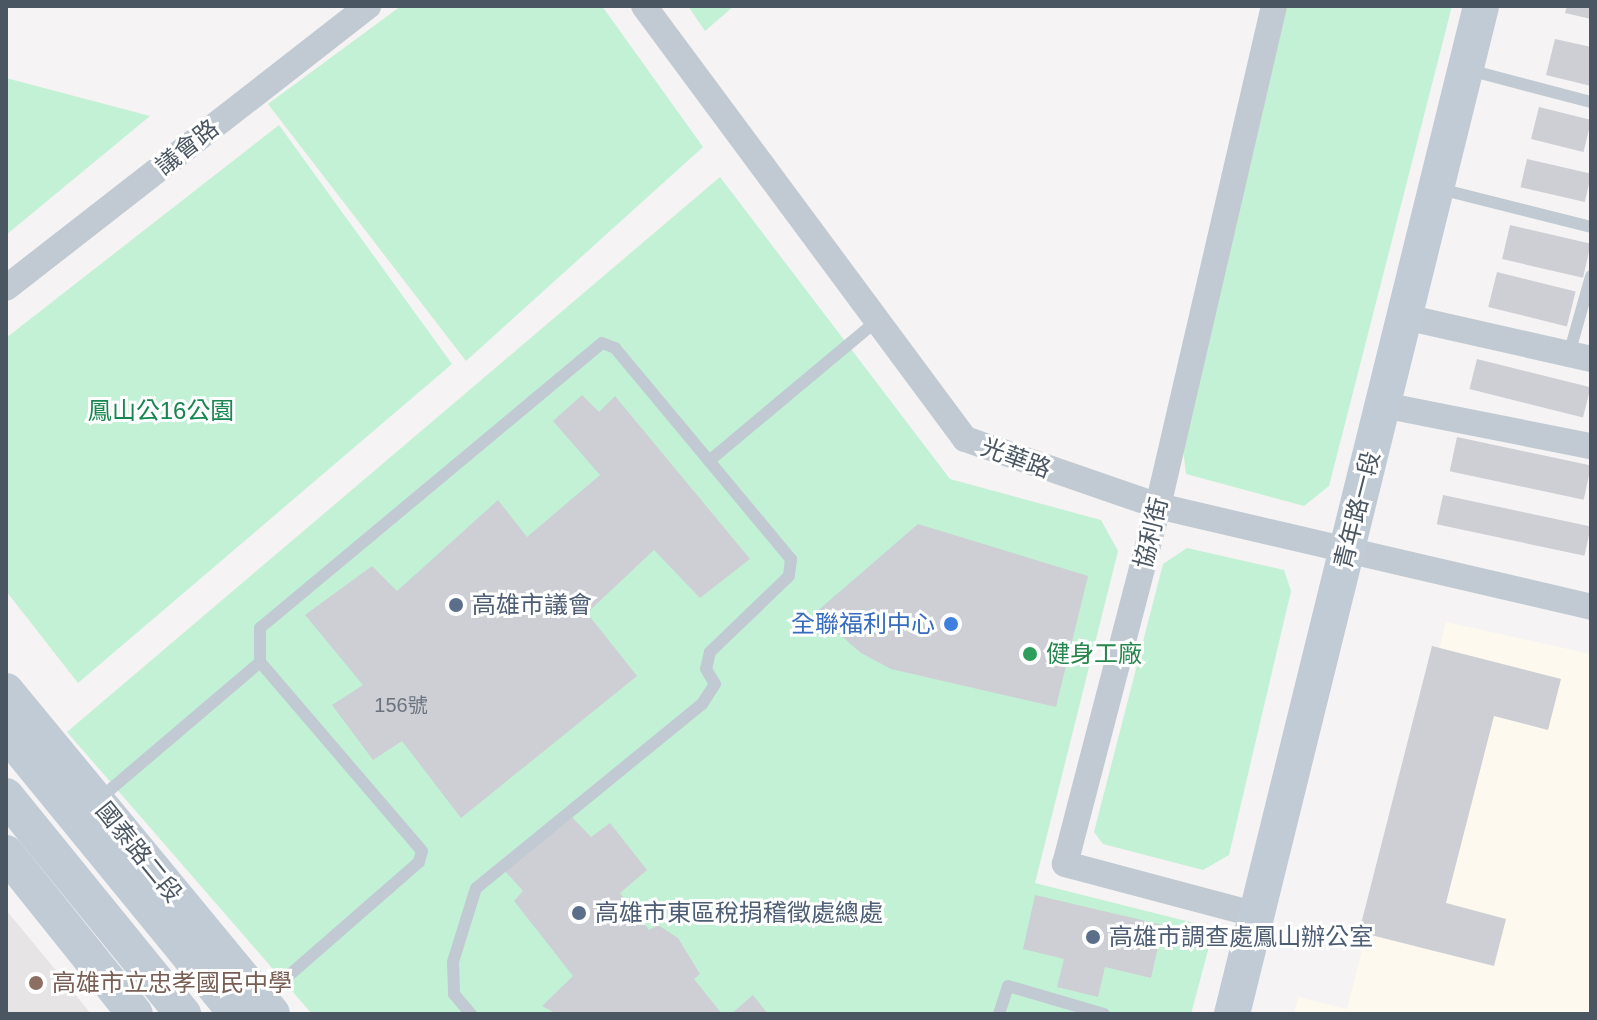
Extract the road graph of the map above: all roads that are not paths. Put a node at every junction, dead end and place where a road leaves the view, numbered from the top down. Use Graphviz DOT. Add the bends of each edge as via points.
graph roads {
  1 [pos="368,6"];
  2 [pos="644,6"];
  3 [pos="1274,6"];
  4 [pos="1481,6"];
  5 [pos="1466,69"];
  6 [pos="1591,102"];
  7 [pos="1436,188"];
  8 [pos="1591,227"];
  9 [pos="1591,276"];
  10 [pos="6,288"];
  11 [pos="1405,317"];
  12 [pos="875,322"];
  13 [pos="1580,356"];
  14 [pos="1383,405"];
  15 [pos="1591,446"];
  16 [pos="709,461"];
  17 [pos="1158,506"];
  18 [pos="1346,554"];
  19 [pos="1590,605"];
  20 [pos="260,662"];
  21 [pos="6,691"];
  22 [pos="6,732"];
  23 [pos="6,796"];
  24 [pos="96,801"];
  25 [pos="6,853"];
  26 [pos="1257,915"];
  27 [pos="254,1010"];
  28 [pos="135,1014"];
  29 [pos="183,1014"];
  30 [pos="471,1014"];
  31 [pos="999,1014"];
  32 [pos="1104,1014"];
  33 [pos="1232,1014"];
  1 -- 10 [label="street, 議會路"];
  2 -- 12 [label="street, 光華路"];
  3 -- 17 [label="street, 協利街"];
  4 -- 5 [label="street, 青年路一段"];
  5 -- 6 [label="lane"];
  5 -- 7 [label="street, 青年路一段"];
  7 -- 8 [label="lane"];
  7 -- 11 [label="street, 青年路一段"];
  9 -- 13 [label="lane"];
  11 -- 13 [label="street"];
  11 -- 14 [label="street, 青年路一段"];
  12 -- 16 [label="lane"];
  12 -- 17 [label="street, 光華路" via="965,439"];
  14 -- 15 [label="street"];
  14 -- 18 [label="street, 青年路一段"];
  16 -- 20 [label="lane" via="615,348 602,343 260,628"];
  16 -- 30 [label="lane" via="791,559 789,576 710,652 706,669 715,684 702,704 476,888 453,962 454,994"];
  17 -- 18 [label="street, 光華路"];
  17 -- 26 [label="street, 協利街" via="1065,864"];
  18 -- 19 [label="street, 光華路"];
  18 -- 26 [label="street, 青年路一段"];
  20 -- 24 [label="lane"];
  20 -- 27 [label="lane" via="422,851 419,862"];
  21 -- 24 [label="street, 國泰路二段"];
  22 -- 27 [label="street, 國泰路二段"];
  23 -- 29 [label="street"];
  24 -- 27 [label="street, 國泰路二段"];
  25 -- 28 [label="street"];
  26 -- 33 [label="street, 青年路一段"];
  31 -- 32 [label="lane" via="1008,986"];
}
